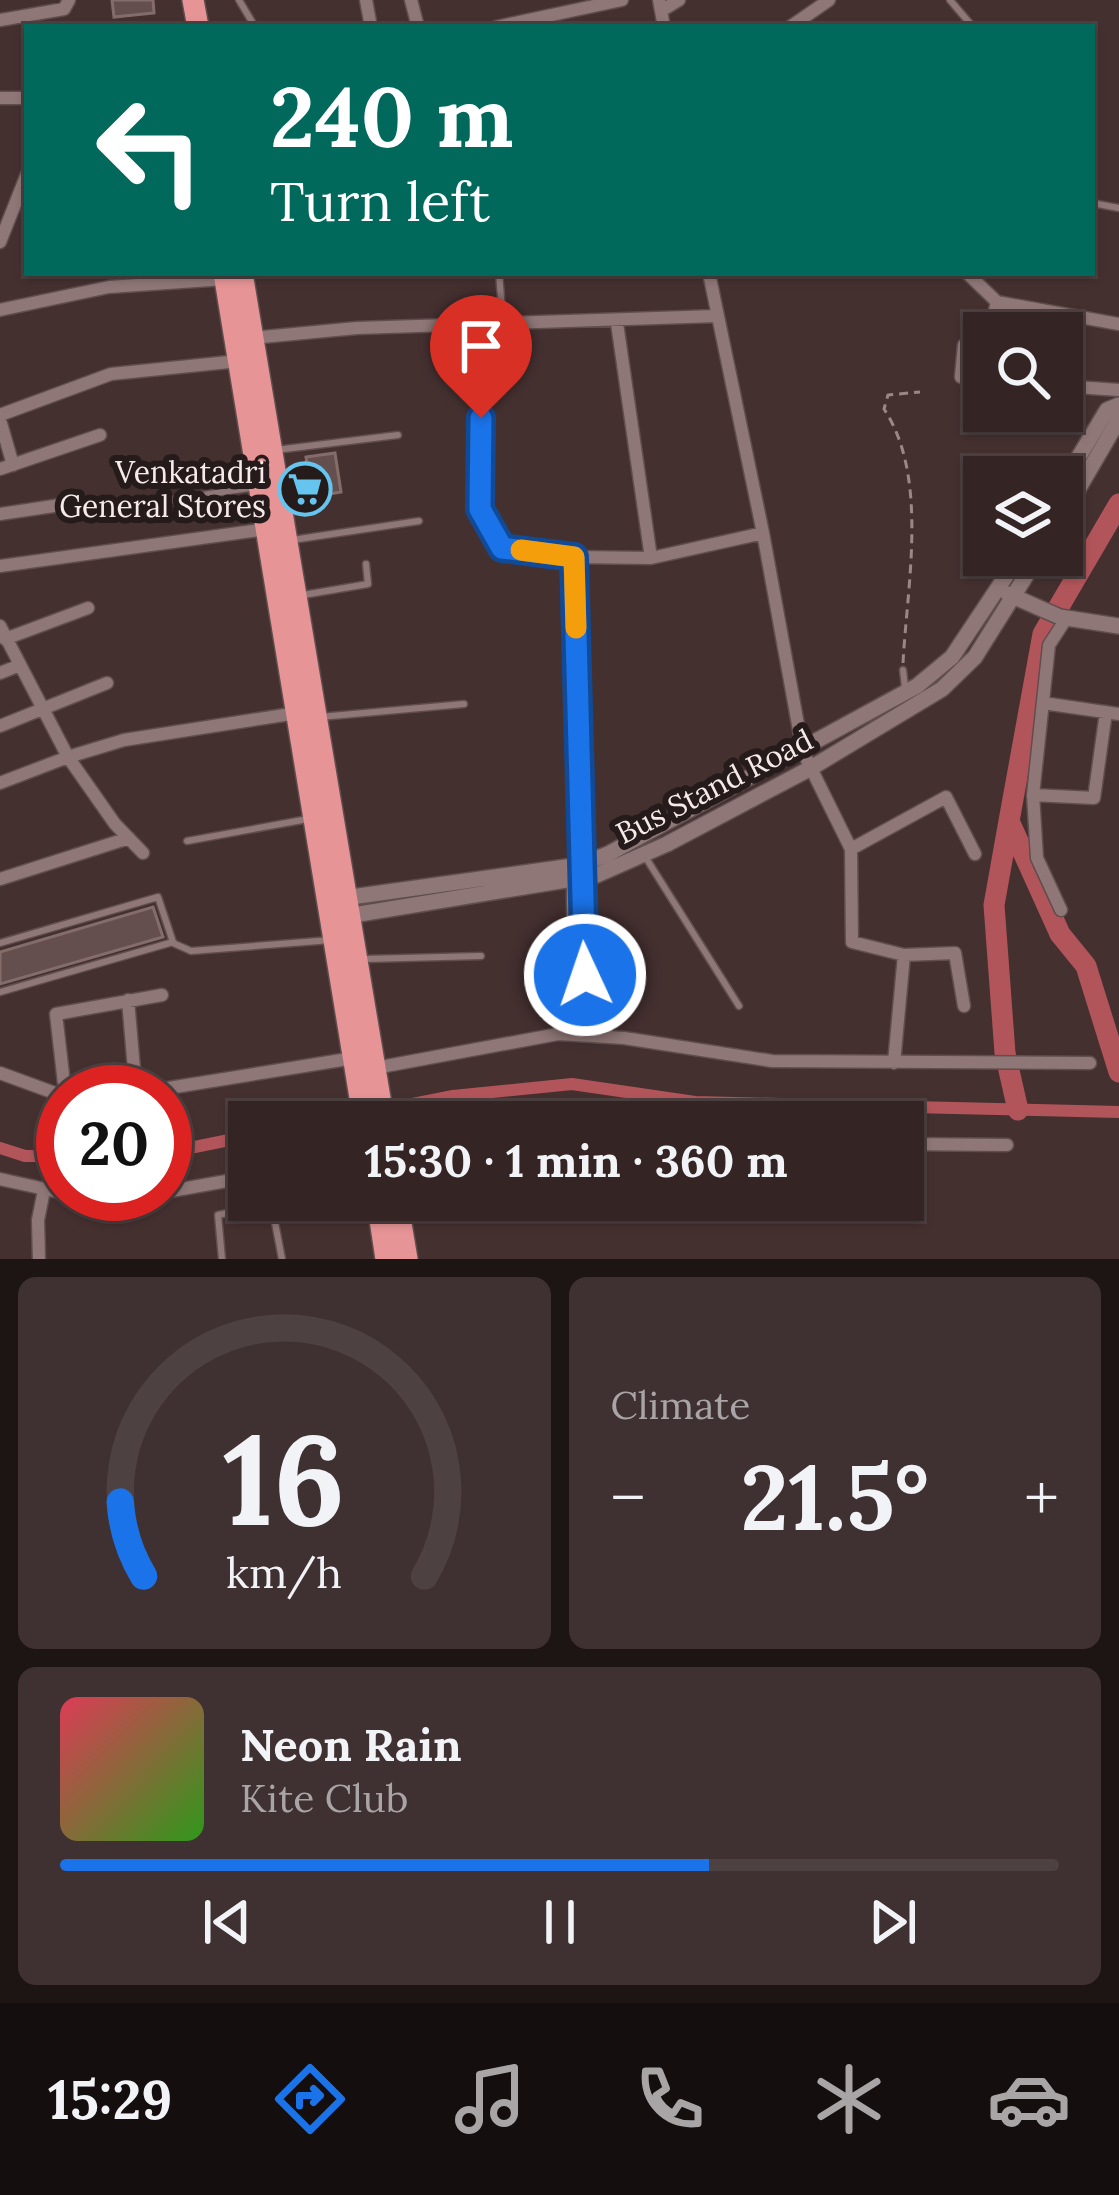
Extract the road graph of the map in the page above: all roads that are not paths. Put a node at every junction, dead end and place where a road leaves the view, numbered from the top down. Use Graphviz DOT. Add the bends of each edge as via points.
graph roads {
  1 [pos="69,0"];
  2 [pos="622,0"];
  3 [pos="680,0"];
  4 [pos="830,0"];
  5 [pos="950,0"];
  6 [pos="660,6"];
  7 [pos="558,14"];
  8 [pos="0,20"];
  9 [pos="510,24"];
  10 [pos="794,24"];
  11 [pos="971,24"];
  12 [pos="24,182"];
  13 [pos="0,242"];
  14 [pos="220,276"];
  15 [pos="230,276"];
  16 [pos="230,276"];
  17 [pos="500,276"];
  18 [pos="710,276"];
  19 [pos="972,276"];
  20 [pos="998,302"];
  21 [pos="0,310"];
  22 [pos="995,312"];
  23 [pos="717,316"];
  24 [pos="617,323"];
  25 [pos="1119,324"];
  26 [pos="503,327"];
  27 [pos="481,328"];
  28 [pos="251,338"];
  29 [pos="239,361"];
  30 [pos="1083,387"];
  31 [pos="1119,390"];
  32 [pos="1119,406"];
  33 [pos="0,417"];
  34 [pos="1119,419"];
  35 [pos="100,435"];
  36 [pos="398,435"];
  37 [pos="269,451"];
  38 [pos="1083,456"];
  39 [pos="1083,466"];
  40 [pos="6,467"];
  41 [pos="260,487"];
  42 [pos="67,504"];
  43 [pos="136,505"];
  44 [pos="0,514"];
  45 [pos="419,521"];
  46 [pos="764,533"];
  47 [pos="276,535"];
  48 [pos="574,557"];
  49 [pos="651,558"];
  50 [pos="367,565"];
  51 [pos="0,566"];
  52 [pos="1013,576"];
  53 [pos="1022,576"];
  54 [pos="1007,594"];
  55 [pos="296,596"];
  56 [pos="88,608"];
  57 [pos="1058,616"];
  58 [pos="1119,626"];
  59 [pos="2,632"];
  60 [pos="20,665"];
  61 [pos="903,670"];
  62 [pos="0,673"];
  63 [pos="107,683"];
  64 [pos="910,699"];
  65 [pos="1043,703"];
  66 [pos="464,704"];
  67 [pos="46,710"];
  68 [pos="1112,713"];
  69 [pos="307,715"];
  70 [pos="0,725"];
  71 [pos="68,757"];
  72 [pos="807,760"];
  73 [pos="0,783"];
  74 [pos="1033,795"];
  75 [pos="315,818"];
  76 [pos="129,838"];
  77 [pos="187,842"];
  78 [pos="851,849"];
  79 [pos="143,853"];
  80 [pos="975,854"];
  81 [pos="644,855"];
  82 [pos="4,874"];
  83 [pos="576,876"];
  84 [pos="1061,910"];
  85 [pos="338,914"];
  86 [pos="0,943"];
  87 [pos="172,943"];
  88 [pos="904,955"];
  89 [pos="481,956"];
  90 [pos="357,960"];
  91 [pos="613,982"];
  92 [pos="528,983"];
  93 [pos="0,992"];
  94 [pos="162,994"];
  95 [pos="128,1000"];
  96 [pos="739,1006"];
  97 [pos="964,1006"];
  98 [pos="354,1058"];
  99 [pos="1090,1063"];
  100 [pos="893,1064"];
  101 [pos="61,1065"];
  102 [pos="136,1065"];
  103 [pos="0,1073"];
  104 [pos="371,1081"];
  105 [pos="192,1084"];
  106 [pos="36,1085"];
  107 [pos="368,1101"];
  108 [pos="377,1101"];
  109 [pos="924,1144"];
  110 [pos="1006,1145"];
  111 [pos="0,1179"];
  112 [pos="228,1181"];
  113 [pos="192,1187"];
  114 [pos="36,1188"];
  115 [pos="38,1221"];
  116 [pos="380,1221"];
  117 [pos="401,1221"];
  118 [pos="39,1259"];
  119 [pos="222,1259"];
  120 [pos="281,1259"];
  121 [pos="386,1259"];
  122 [pos="407,1259"];
  1 -- 8 [label="street" via="64,9"];
  2 -- 7 [label="street"];
  3 -- 6 [label="street"];
  4 -- 10 [label="street"];
  5 -- 11 [label="lane"];
  7 -- 9 [label="street"];
  12 -- 13 [label="street"];
  14 -- 21 [label="street" via="109,287"];
  15 -- 28 [label="highway"];
  16 -- 29 [label="highway"];
  17 -- 26 [label="lane"];
  18 -- 23 [label="street"];
  19 -- 20 [label="street"];
  20 -- 22 [label="street"];
  20 -- 25 [label="street"];
  23 -- 24 [label="street"];
  23 -- 46 [label="street"];
  24 -- 26 [label="street"];
  24 -- 49 [label="street"];
  26 -- 27 [label="street"];
  27 -- 28 [label="street"];
  27 -- 48 [label="street" via="480,509 502,548"];
  28 -- 37 [label="highway"];
  29 -- 33 [label="street" via="111,374"];
  29 -- 41 [label="highway"];
  30 -- 31 [label="street"];
  32 -- 38 [label="street" via="1107,410"];
  33 -- 40 [label="street"];
  34 -- 39 [label="street"];
  35 -- 40 [label="street"];
  36 -- 37 [label="lane"];
  37 -- 47 [label="highway"];
  41 -- 43 [label="lane"];
  41 -- 47 [label="highway"];
  42 -- 44 [label="street"];
  45 -- 47 [label="lane"];
  46 -- 49 [label="street"];
  46 -- 72 [label="street"];
  47 -- 51 [label="street"];
  47 -- 55 [label="highway"];
  47 -- 69 [label="highway"];
  48 -- 49 [label="street"];
  48 -- 83 [label="street"];
  50 -- 55 [label="lane" via="368,584"];
  52 -- 54 [label="street, Bus Stand Road"];
  53 -- 54 [label="street, Bus Stand Road"];
  54 -- 57 [label="street"];
  54 -- 64 [label="street, Bus Stand Road" via="968,667"];
  55 -- 69 [label="highway"];
  56 -- 59 [label="street"];
  57 -- 58 [label="street"];
  57 -- 65 [label="street"];
  59 -- 60 [label="street"];
  60 -- 62 [label="street"];
  60 -- 67 [label="street"];
  61 -- 64 [label="lane"];
  63 -- 67 [label="street"];
  64 -- 72 [label="street, Bus Stand Road"];
  65 -- 68 [label="street"];
  65 -- 74 [label="street"];
  66 -- 69 [label="lane"];
  67 -- 70 [label="street"];
  67 -- 71 [label="street"];
  68 -- 74 [label="street" via="1094,798"];
  69 -- 71 [label="street" via="124,740"];
  69 -- 75 [label="highway"];
  69 -- 85 [label="highway"];
  71 -- 73 [label="street"];
  71 -- 76 [label="street"];
  72 -- 78 [label="street"];
  72 -- 81 [label="street, Bus Stand Road"];
  72 -- 83 [label="street, Bus Stand Road"];
  74 -- 84 [label="street" via="1037,858"];
  75 -- 77 [label="lane"];
  75 -- 85 [label="highway"];
  76 -- 79 [label="street"];
  76 -- 82 [label="street"];
  78 -- 80 [label="street" via="946,797"];
  78 -- 88 [label="street" via="852,942"];
  81 -- 83 [label="street, Bus Stand Road"];
  81 -- 96 [label="lane"];
  83 -- 85 [label="street, Bus Stand Road"];
  83 -- 91 [label="lane" via="585,975"];
  83 -- 92 [label="lane" via="570,977"];
  85 -- 87 [label="lane" via="191,951"];
  85 -- 90 [label="highway"];
  85 -- 98 [label="highway"];
  86 -- 87 [label="lane" via="158,897"];
  87 -- 93 [label="lane"];
  88 -- 97 [label="street" via="955,953"];
  88 -- 100 [label="street"];
  89 -- 90 [label="lane"];
  90 -- 104 [label="highway"];
  94 -- 95 [label="street"];
  95 -- 101 [label="street" via="56,1014"];
  95 -- 102 [label="street"];
  98 -- 104 [label="highway"];
  98 -- 105 [label="street"];
  99 -- 100 [label="street"];
  100 -- 104 [label="street" via="772,1060 558,1034"];
  103 -- 106 [label="street"];
  104 -- 107 [label="highway"];
  104 -- 108 [label="highway"];
  109 -- 110 [label="street"];
  111 -- 114 [label="street"];
  112 -- 113 [label="street"];
  115 -- 118 [label="street"];
  116 -- 121 [label="highway"];
  117 -- 122 [label="highway"];
  119 -- 120 [label="lane" via="218,1215 266,1205"];
}
